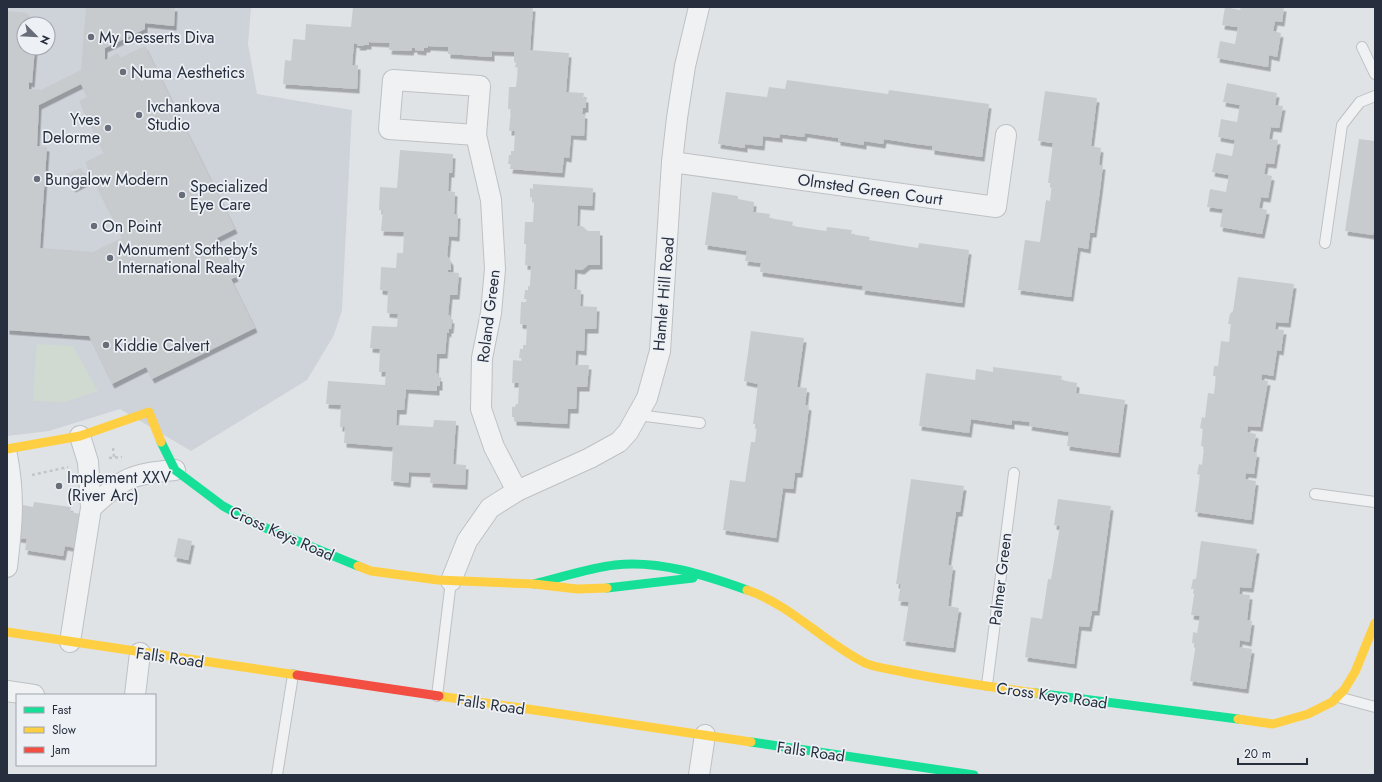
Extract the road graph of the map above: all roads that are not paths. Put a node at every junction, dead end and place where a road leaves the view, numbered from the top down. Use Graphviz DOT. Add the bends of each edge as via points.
graph roads {
  1 [pos="699,7"];
  2 [pos="1362,47"];
  3 [pos="1375,74"];
  4 [pos="1375,96"];
  5 [pos="476,135"];
  6 [pos="1006,135"];
  7 [pos="672,162"];
  8 [pos="1325,243"];
  9 [pos="638,415"];
  10 [pos="700,423"];
  11 [pos="80,436"];
  12 [pos="7,449"];
  13 [pos="7,455"];
  14 [pos="176,470"];
  15 [pos="1014,473"];
  16 [pos="517,491"];
  17 [pos="1315,494"];
  18 [pos="1375,502"];
  19 [pos="91,508"];
  20 [pos="7,566"];
  21 [pos="701,577"];
  22 [pos="452,581"];
  23 [pos="534,584"];
  24 [pos="1375,622"];
  25 [pos="7,632"];
  26 [pos="70,642"];
  27 [pos="140,652"];
  28 [pos="293,675"];
  29 [pos="987,685"];
  30 [pos="7,691"];
  31 [pos="27,694"];
  32 [pos="135,694"];
  33 [pos="437,696"];
  34 [pos="1338,697"];
  35 [pos="1375,708"];
  36 [pos="705,735"];
  37 [pos="277,775"];
  38 [pos="699,775"];
  39 [pos="974,775"];
  1 -- 7 [label="street, Hamlet Hill Road" via="685,66"];
  2 -- 3 [label="lane"];
  4 -- 8 [label="lane" via="1360,102 1342,125"];
  5 -- 5 [label="street, Roland Green" via="480,86 393,80 389,129"];
  5 -- 16 [label="street, Roland Green" via="491,200 495,269 492,313 482,358 481,409 494,446"];
  6 -- 7 [label="street, Olmsted Green Court" via="996,207"];
  7 -- 9 [label="street, Hamlet Hill Road" via="660,352"];
  9 -- 10 [label="lane"];
  9 -- 16 [label="street, Hamlet Hill Road" via="628,432 618,442 590,458"];
  11 -- 12 [label="street, Cross Keys Road"];
  11 -- 14 [label="street, Cross Keys Road" via="149,412 165,452"];
  11 -- 19 [label="street" via="88,462"];
  13 -- 20 [label="street" via="13,496 13,520"];
  14 -- 19 [label="street" via="136,475 118,484"];
  14 -- 22 [label="street, Cross Keys Road" via="223,506 256,524 371,571"];
  15 -- 29 [label="lane, Palmer Green"];
  16 -- 22 [label="street, Hamlet Hill Road" via="490,508 467,541"];
  17 -- 18 [label="lane"];
  19 -- 26 [label="street"];
  21 -- 23 [label="street, Cross Keys Road" via="616,588 577,589"];
  21 -- 23 [label="street, Cross Keys Road" via="666,566 640,564 600,568"];
  21 -- 29 [label="street, Cross Keys Road" via="759,594 794,615 836,647 867,664 933,678"];
  22 -- 23 [label="street, Cross Keys Road"];
  22 -- 33 [label="lane"];
  24 -- 34 [label="street, Cross Keys Road" via="1354,674"];
  25 -- 26 [label="street, Falls Road"];
  26 -- 27 [label="street, Falls Road"];
  27 -- 28 [label="street, Falls Road"];
  27 -- 32 [label="street"];
  28 -- 33 [label="street, Falls Road"];
  28 -- 37 [label="lane"];
  29 -- 34 [label="street, Cross Keys Road" via="1273,724 1324,706"];
  30 -- 31 [label="street"];
  33 -- 36 [label="street, Falls Road"];
  34 -- 35 [label="lane"];
  36 -- 38 [label="street"];
  36 -- 39 [label="street, Falls Road"];
}
